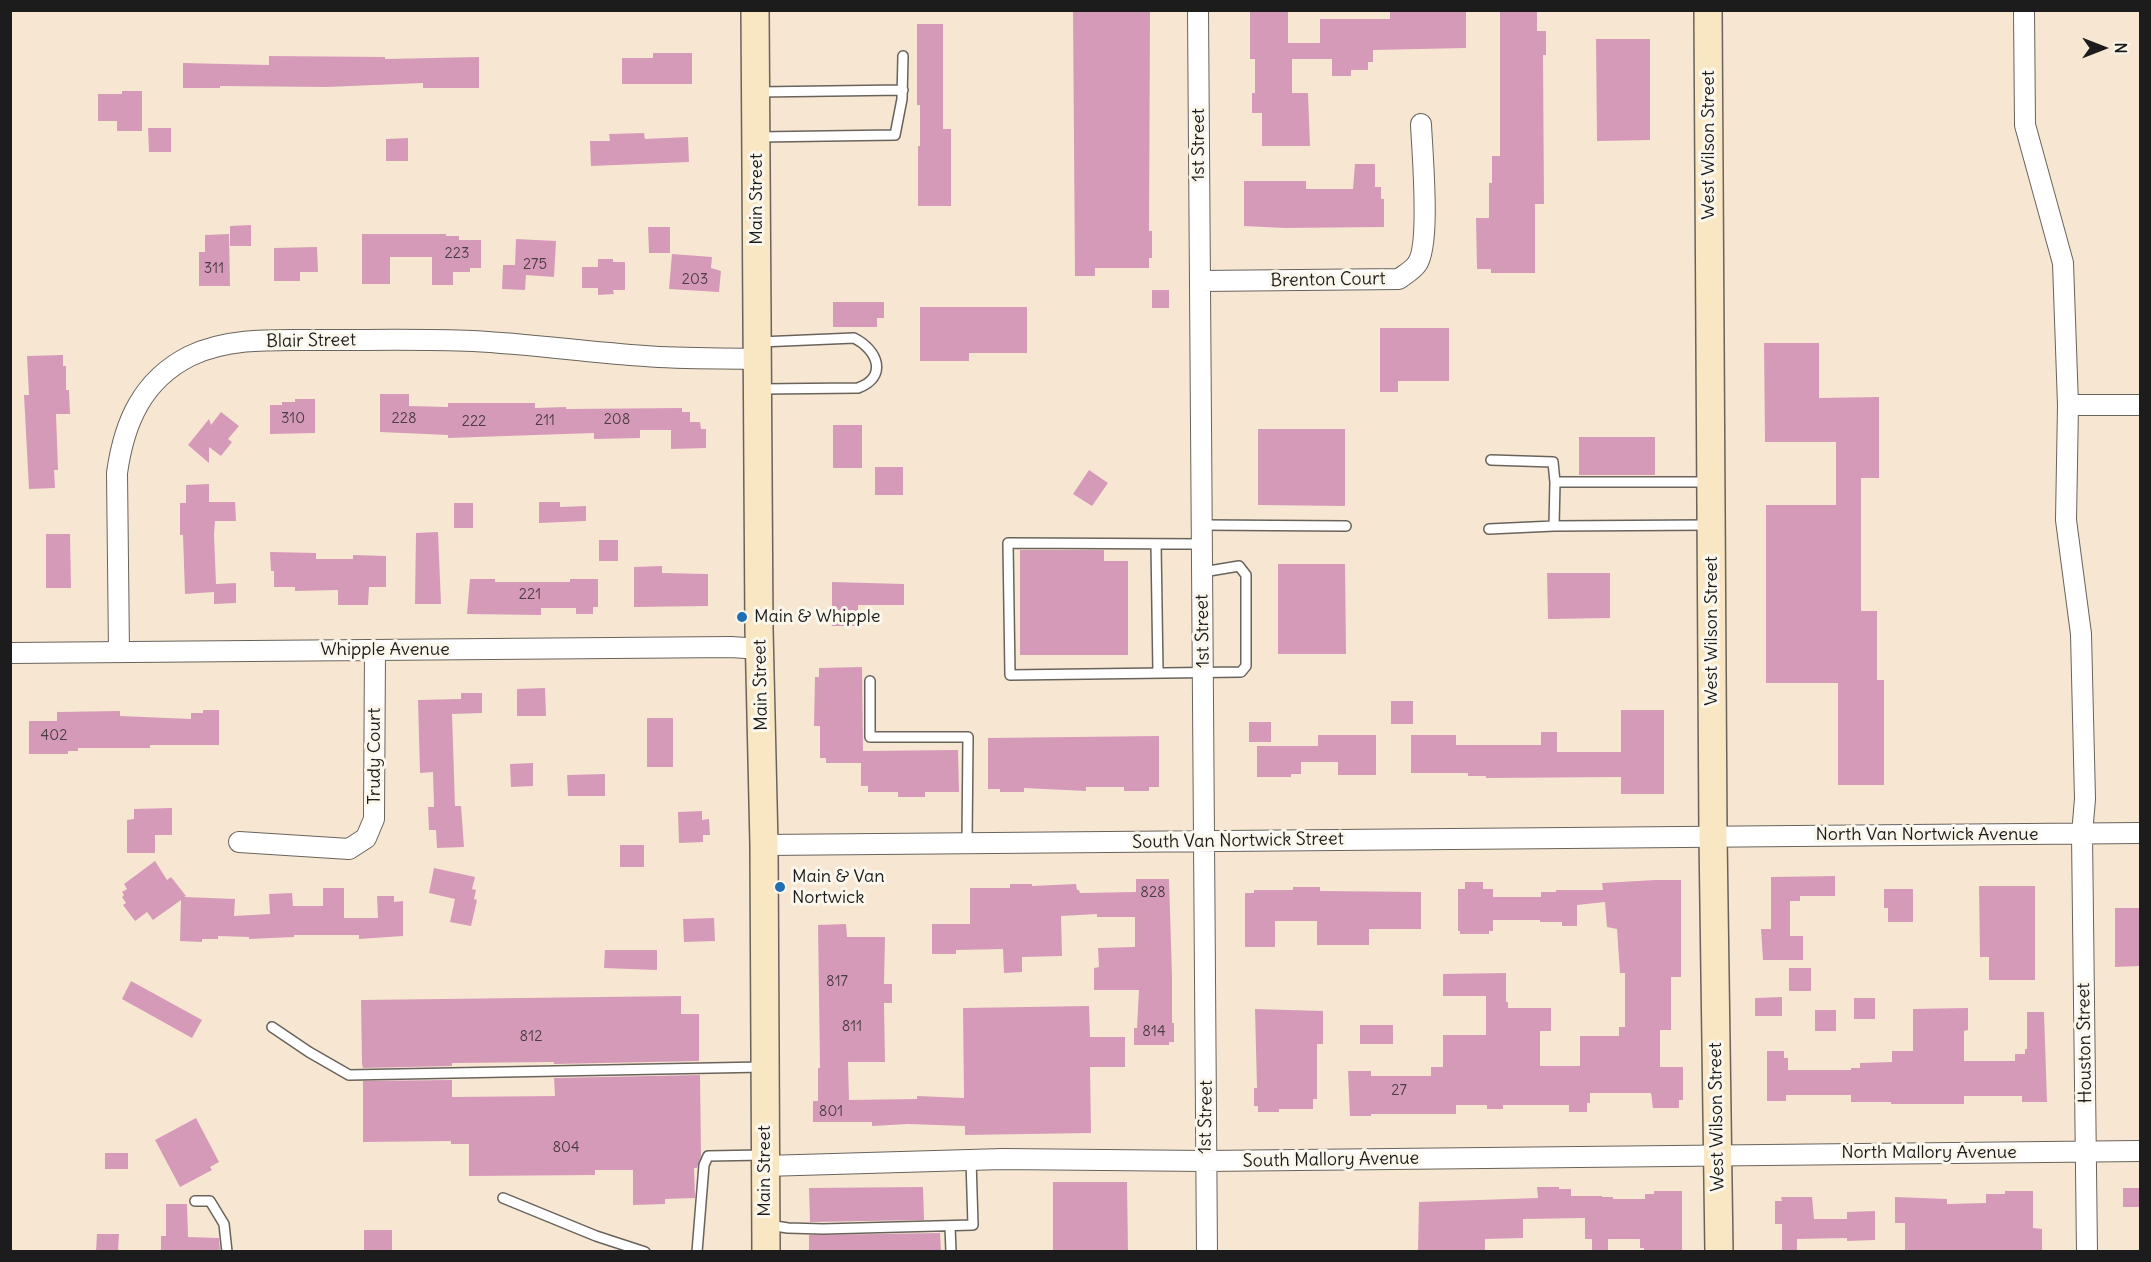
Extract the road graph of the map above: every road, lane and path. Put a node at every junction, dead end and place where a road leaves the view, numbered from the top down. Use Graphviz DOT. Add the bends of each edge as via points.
graph roads {
  1 [pos="755,10"];
  2 [pos="1198,10"];
  3 [pos="1708,10"];
  4 [pos="2024,10"];
  5 [pos="903,56"];
  6 [pos="903,90"];
  7 [pos="756,92"];
  8 [pos="1420,124"];
  9 [pos="757,137"];
  10 [pos="1201,281"];
  11 [pos="758,350"];
  12 [pos="758,388"];
  13 [pos="2068,405"];
  14 [pos="2140,405"];
  15 [pos="1491,460"];
  16 [pos="1555,482"];
  17 [pos="1711,482"];
  18 [pos="1711,525"];
  19 [pos="1346,526"];
  20 [pos="1554,526"];
  21 [pos="1489,529"];
  22 [pos="1202,534"];
  23 [pos="1156,544"];
  24 [pos="1203,572"];
  25 [pos="760,649"];
  26 [pos="375,650"];
  27 [pos="119,652"];
  28 [pos="10,653"];
  29 [pos="1158,672"];
  30 [pos="1203,673"];
  31 [pos="870,681"];
  32 [pos="2140,833"];
  33 [pos="2082,834"];
  34 [pos="1713,836"];
  35 [pos="1204,841"];
  36 [pos="239,843"];
  37 [pos="968,843"];
  38 [pos="764,845"];
  39 [pos="272,1027"];
  40 [pos="765,1066"];
  41 [pos="2140,1151"];
  42 [pos="2086,1152"];
  43 [pos="1718,1155"];
  44 [pos="971,1160"];
  45 [pos="765,1161"];
  46 [pos="1205,1161"];
  47 [pos="503,1198"];
  48 [pos="195,1201"];
  49 [pos="766,1225"];
  50 [pos="950,1226"];
  51 [pos="227,1251"];
  52 [pos="645,1251"];
  53 [pos="697,1251"];
  54 [pos="766,1251"];
  55 [pos="951,1251"];
  56 [pos="1207,1251"];
  57 [pos="1719,1251"];
  58 [pos="2087,1251"];
  1 -- 7 [label="main road, Main Street"];
  2 -- 10 [label="street, 1st Street"];
  3 -- 17 [label="main road, West Wilson Street"];
  4 -- 13 [label="street, Houston Street" via="2025,125 2063,263"];
  5 -- 6 [label="lane"];
  6 -- 7 [label="lane"];
  6 -- 9 [label="lane" via="895,135"];
  7 -- 9 [label="main road, Main Street"];
  8 -- 10 [label="street, Brenton Court" via="1425,216 1422,250 1418,264 1399,279"];
  9 -- 11 [label="main road, Main Street"];
  10 -- 22 [label="street, 1st Street"];
  11 -- 12 [label="main road, Main Street"];
  11 -- 12 [label="lane" via="854,338 873,353 877,364 874,380 858,388"];
  11 -- 27 [label="street, Blair Street" via="647,356 473,341 250,341 218,345 190,356 166,370 149,387 131,416 121,445 117,473"];
  12 -- 25 [label="main road, Main Street"];
  13 -- 14 [label="street"];
  13 -- 33 [label="street, Houston Street" via="2066,520 2081,634 2085,799"];
  15 -- 16 [label="lane" via="1553,462"];
  16 -- 17 [label="lane"];
  16 -- 20 [label="lane"];
  17 -- 18 [label="main road, West Wilson Street"];
  18 -- 20 [label="lane"];
  18 -- 34 [label="main road, West Wilson Street"];
  19 -- 22 [label="lane"];
  20 -- 21 [label="lane"];
  22 -- 23 [label="lane"];
  22 -- 24 [label="street, 1st Street"];
  23 -- 29 [label="lane"];
  23 -- 29 [label="lane" via="1008,543 1010,675"];
  24 -- 30 [label="street, 1st Street"];
  24 -- 30 [label="lane" via="1239,567 1246,575 1246,666 1241,672"];
  25 -- 26 [label="street, Whipple Avenue"];
  25 -- 38 [label="main road, Main Street"];
  26 -- 27 [label="street, Whipple Avenue"];
  26 -- 36 [label="street, Trudy Court" via="374,819 366,838 348,849"];
  27 -- 28 [label="street, Whipple Avenue"];
  29 -- 30 [label="lane"];
  30 -- 35 [label="street, 1st Street"];
  31 -- 37 [label="lane" via="870,737 968,737"];
  32 -- 33 [label="street, North Van Nortwick Avenue"];
  33 -- 34 [label="street, North Van Nortwick Avenue"];
  33 -- 42 [label="street, Houston Street"];
  34 -- 35 [label="street, South Van Nortwick Street"];
  34 -- 43 [label="main road, West Wilson Street"];
  35 -- 37 [label="street, South Van Nortwick Street"];
  35 -- 46 [label="street, 1st Street"];
  37 -- 38 [label="street, South Van Nortwick Street"];
  38 -- 40 [label="main road, Main Street"];
  39 -- 40 [label="lane" via="349,1075"];
  40 -- 45 [label="main road, Main Street"];
  41 -- 42 [label="street, North Mallory Avenue"];
  42 -- 43 [label="street, North Mallory Avenue"];
  42 -- 58 [label="street, Houston Street"];
  43 -- 46 [label="street, South Mallory Avenue"];
  43 -- 57 [label="main road, West Wilson Street"];
  44 -- 45 [label="street, South Mallory Avenue"];
  44 -- 46 [label="street, South Mallory Avenue"];
  44 -- 50 [label="lane" via="973,1225"];
  45 -- 49 [label="main road, Main Street"];
  45 -- 53 [label="lane" via="708,1156"];
  46 -- 56 [label="street, 1st Street"];
  47 -- 52 [label="lane" via="596,1236"];
  48 -- 51 [label="lane" via="210,1201 224,1224"];
  49 -- 50 [label="lane" via="823,1229"];
  49 -- 54 [label="main road, Main Street"];
  50 -- 55 [label="lane"];
}
